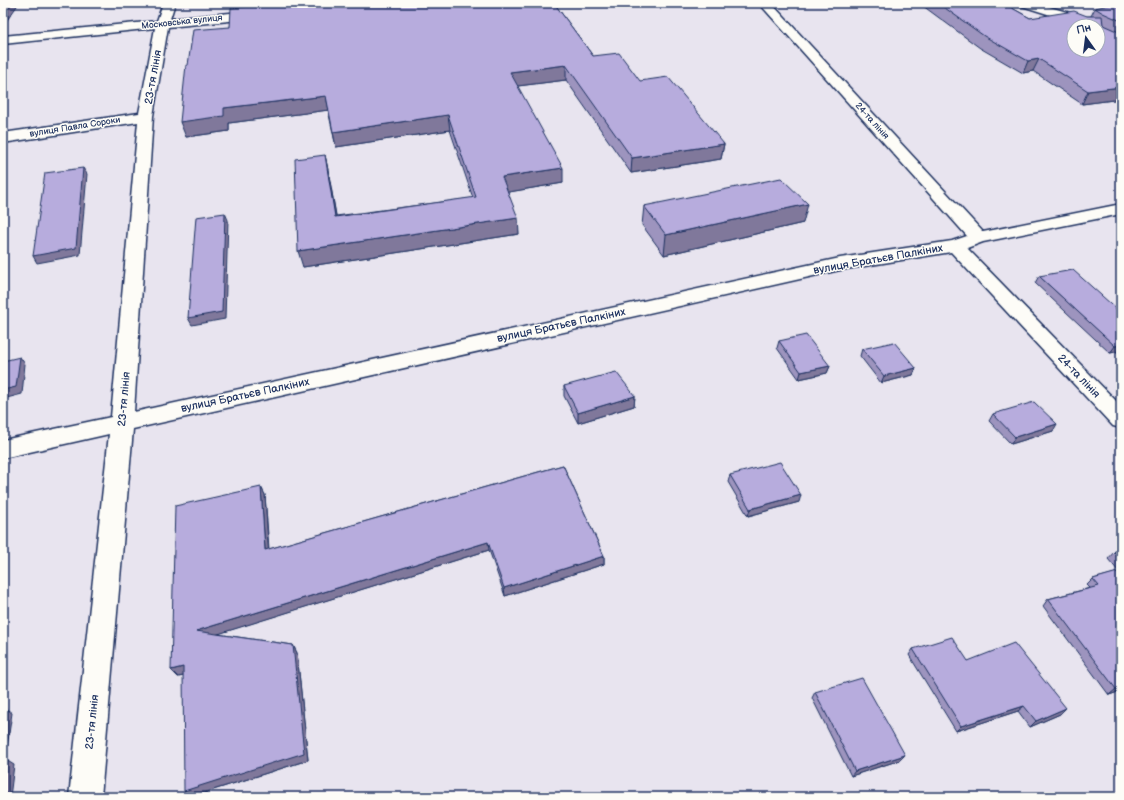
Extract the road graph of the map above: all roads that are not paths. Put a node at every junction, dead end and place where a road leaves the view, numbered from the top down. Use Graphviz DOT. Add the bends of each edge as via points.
graph roads {
  1 [pos="169,3"];
  2 [pos="765,3"];
  3 [pos="1023,3"];
  4 [pos="1111,3"];
  5 [pos="1121,5"];
  6 [pos="273,12"];
  7 [pos="1073,18"];
  8 [pos="162,24"];
  9 [pos="3,40"];
  10 [pos="146,116"];
  11 [pos="3,138"];
  12 [pos="1121,209"];
  13 [pos="979,238"];
  14 [pos="955,246"];
  15 [pos="1121,420"];
  16 [pos="122,422"];
  17 [pos="3,449"];
  18 [pos="85,797"];
  1 -- 8 [label="street, 23-тя лінія"];
  2 -- 13 [label="street, 24-та лінія"];
  3 -- 7 [label="street"];
  4 -- 5 [label="street"];
  6 -- 8 [label="street, Московська вулиця"];
  8 -- 9 [label="street, Московська вулиця"];
  8 -- 10 [label="street, 23-тя лінія"];
  10 -- 11 [label="street, вулиця Павла Сороки"];
  10 -- 16 [label="street, 23-тя лінія"];
  12 -- 13 [label="street, вулиця Братьєв Палкіних"];
  13 -- 14 [label="street, вулиця Братьєв Палкіних"];
  14 -- 15 [label="street, 24-та лінія"];
  14 -- 16 [label="street, вулиця Братьєв Палкіних" via="840,264"];
  16 -- 17 [label="street, вулиця Братьєв Палкіних"];
  16 -- 18 [label="street, 23-тя лінія"];
}
